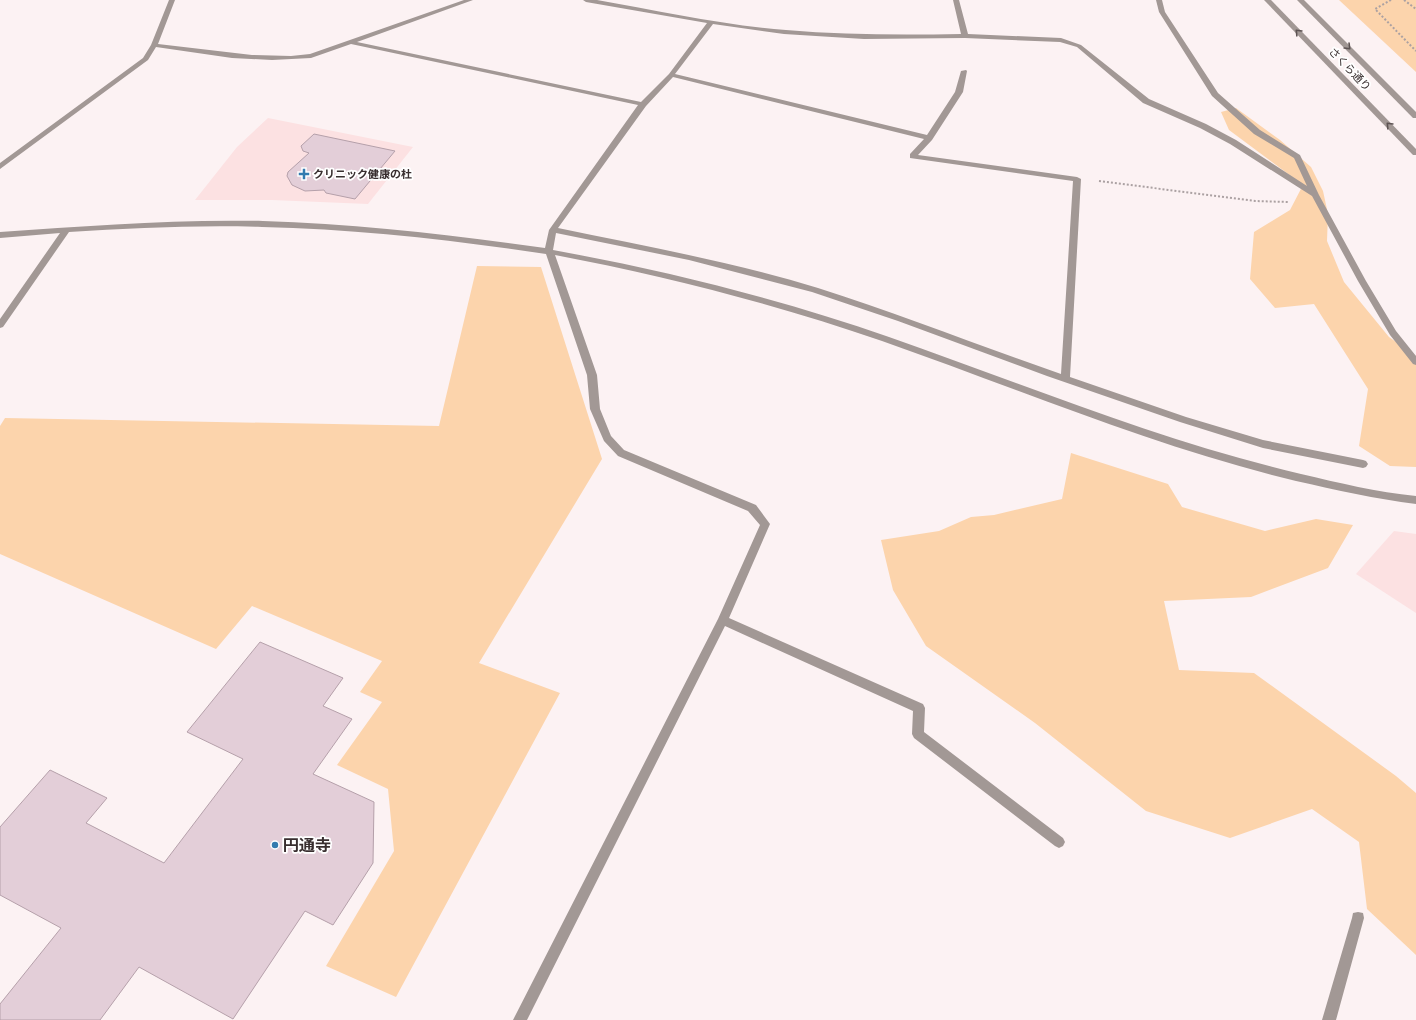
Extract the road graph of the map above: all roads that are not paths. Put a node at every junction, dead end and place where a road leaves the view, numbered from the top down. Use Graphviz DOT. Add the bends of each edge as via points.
graph roads {
  1 [pos="172,0"];
  2 [pos="470,0"];
  3 [pos="586,0"];
  4 [pos="956,0"];
  5 [pos="1159,0"];
  6 [pos="1267,0"];
  7 [pos="1300,0"];
  8 [pos="711,22"];
  9 [pos="965,36"];
  10 [pos="353,42"];
  11 [pos="154,45"];
  12 [pos="964,71"];
  13 [pos="671,75"];
  14 [pos="644,104"];
  15 [pos="1416,116"];
  16 [pos="929,138"];
  17 [pos="1416,153"];
  18 [pos="0,167"];
  19 [pos="1317,199"];
  20 [pos="66,230"];
  21 [pos="553,230"];
  22 [pos="0,235"];
  23 [pos="549,251"];
  24 [pos="0,325"];
  25 [pos="1416,362"];
  26 [pos="1065,379"];
  27 [pos="1363,464"];
  28 [pos="1416,500"];
  29 [pos="723,620"];
  30 [pos="1059,842"];
  31 [pos="1358,918"];
  32 [pos="520,1020"];
  33 [pos="1329,1020"];
  1 -- 11 [label="street"];
  2 -- 10 [label="street"];
  3 -- 8 [label="street"];
  4 -- 9 [label="street"];
  5 -- 19 [label="street" via="1162,12 1214,94 1257,132 1297,157"];
  17 -- 6 [label="street, さくら通り, one-way"];
  7 -- 15 [label="street, さくら通り, one-way"];
  8 -- 9 [label="street" via="784,32 864,37"];
  8 -- 13 [label="street"];
  9 -- 19 [label="street" via="1060,40 1079,46 1146,101 1233,142"];
  10 -- 11 [label="street" via="311,56 291,59 232,56"];
  10 -- 14 [label="street"];
  11 -- 18 [label="street" via="146,59"];
  12 -- 16 [label="street" via="959,92"];
  13 -- 14 [label="street"];
  13 -- 16 [label="street"];
  14 -- 21 [label="street"];
  16 -- 26 [label="street" via="913,156 1077,179"];
  19 -- 25 [label="street" via="1393,333"];
  20 -- 22 [label="street"];
  20 -- 23 [label="street" via="252,224 465,238"];
  20 -- 24 [label="street"];
  21 -- 23 [label="street"];
  21 -- 26 [label="street" via="689,257 814,290 902,319"];
  23 -- 28 [label="street" via="670,275 766,300 1197,451 1288,476"];
  23 -- 29 [label="street" via="592,375 595,409 607,438 621,453 752,508 765,524"];
  26 -- 27 [label="street" via="1262,444"];
  29 -- 30 [label="street" via="919,708 918,734"];
  29 -- 32 [label="street"];
  31 -- 33 [label="street"];
}
